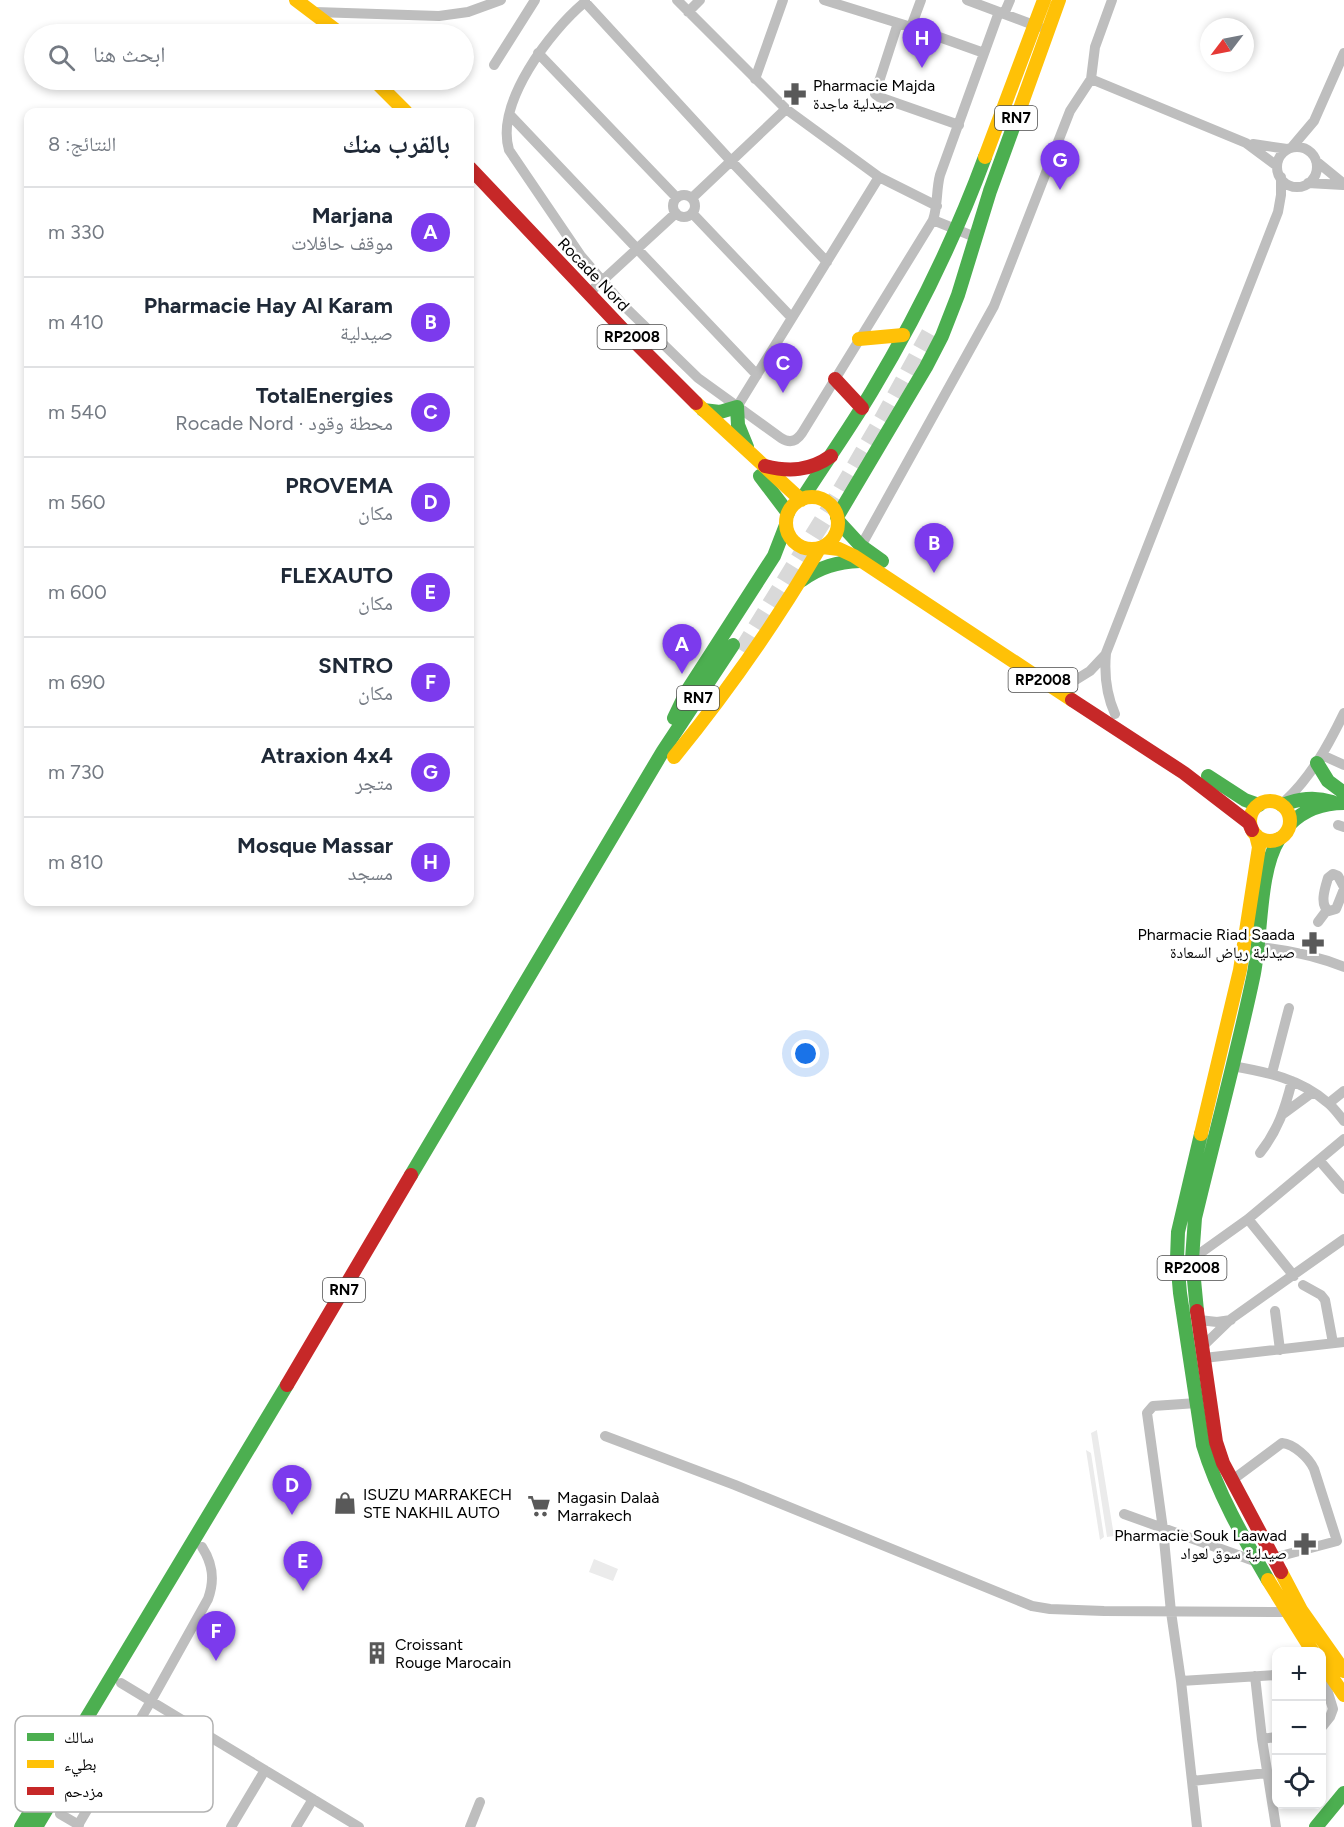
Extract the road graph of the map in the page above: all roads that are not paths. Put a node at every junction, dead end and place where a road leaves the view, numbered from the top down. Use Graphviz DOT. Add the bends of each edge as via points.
graph roads {
  1 [pos="296,0"];
  2 [pos="501,0"];
  3 [pos="535,0"];
  4 [pos="677,0"];
  5 [pos="700,0"];
  6 [pos="783,0"];
  7 [pos="824,0"];
  8 [pos="921,0"];
  9 [pos="967,0"];
  10 [pos="1010,0"];
  11 [pos="1044,0"];
  12 [pos="1059,0"];
  13 [pos="1112,0"];
  14 [pos="585,1"];
  15 [pos="313,12"];
  16 [pos="688,12"];
  17 [pos="1002,13"];
  18 [pos="898,23"];
  19 [pos="323,24"];
  20 [pos="329,24"];
  21 [pos="911,27"];
  22 [pos="1041,27"];
  23 [pos="538,53"];
  24 [pos="984,53"];
  25 [pos="1344,53"];
  26 [pos="494,65"];
  27 [pos="755,79"];
  28 [pos="1091,79"];
  29 [pos="384,90"];
  30 [pos="396,90"];
  31 [pos="402,108"];
  32 [pos="413,108"];
  33 [pos="786,109"];
  34 [pos="510,115"];
  35 [pos="1314,121"];
  36 [pos="959,126"];
  37 [pos="1246,143"];
  38 [pos="1290,148"];
  39 [pos="1315,158"];
  40 [pos="731,161"];
  41 [pos="474,172"];
  42 [pos="1279,172"];
  43 [pos="879,177"];
  44 [pos="474,183"];
  45 [pos="1304,185"];
  46 [pos="1344,185"];
  47 [pos="676,198"];
  48 [pos="692,198"];
  49 [pos="937,206"];
  50 [pos="1278,212"];
  51 [pos="676,213"];
  52 [pos="692,213"];
  53 [pos="933,220"];
  54 [pos="957,230"];
  55 [pos="975,237"];
  56 [pos="637,249"];
  57 [pos="827,262"];
  58 [pos="602,281"];
  59 [pos="589,293"];
  60 [pos="792,318"];
  61 [pos="903,335"];
  62 [pos="859,339"];
  63 [pos="757,375"];
  64 [pos="835,379"];
  65 [pos="737,407"];
  66 [pos="862,408"];
  67 [pos="703,410"];
  68 [pos="750,454"];
  69 [pos="832,455"];
  70 [pos="765,466"];
  71 [pos="801,500"];
  72 [pos="787,519"];
  73 [pos="837,519"];
  74 [pos="861,546"];
  75 [pos="821,548"];
  76 [pos="861,561"];
  77 [pos="799,583"];
  78 [pos="738,648"];
  79 [pos="1106,653"];
  80 [pos="1069,684"];
  81 [pos="1344,713"];
  82 [pos="1115,714"];
  83 [pos="668,754"];
  84 [pos="1320,759"];
  85 [pos="1344,765"];
  86 [pos="1341,800"];
  87 [pos="1259,805"];
  88 [pos="1281,805"];
  89 [pos="1290,824"];
  90 [pos="1254,832"];
  91 [pos="1279,839"];
  92 [pos="1344,890"];
  93 [pos="1327,910"];
  94 [pos="1318,922"];
  95 [pos="1258,947"];
  96 [pos="1344,967"];
  97 [pos="1289,1008"];
  98 [pos="1232,1065"];
  99 [pos="1272,1073"];
  100 [pos="1292,1081"];
  101 [pos="1344,1091"];
  102 [pos="1313,1092"];
  103 [pos="1329,1103"];
  104 [pos="1283,1114"];
  105 [pos="1344,1121"];
  106 [pos="1344,1139"];
  107 [pos="1260,1153"];
  108 [pos="1319,1160"];
  109 [pos="1344,1189"];
  110 [pos="1248,1219"];
  111 [pos="1344,1239"];
  112 [pos="1192,1259"];
  113 [pos="1294,1276"];
  114 [pos="1303,1285"];
  115 [pos="1275,1311"];
  116 [pos="1199,1320"];
  117 [pos="1231,1320"];
  118 [pos="1338,1342"];
  119 [pos="1280,1350"];
  120 [pos="1203,1352"];
  121 [pos="1197,1403"];
  122 [pos="605,1436"];
  123 [pos="1231,1482"];
  124 [pos="1124,1514"];
  125 [pos="1163,1529"];
  126 [pos="202,1547"];
  127 [pos="1273,1558"];
  128 [pos="1258,1562"];
  129 [pos="1171,1612"];
  130 [pos="1286,1612"];
  131 [pos="1310,1647"];
  132 [pos="1335,1666"];
  133 [pos="1272,1675"];
  134 [pos="1255,1676"];
  135 [pos="1181,1681"];
  136 [pos="121,1683"];
  137 [pos="1344,1695"];
  138 [pos="151,1701"];
  139 [pos="88,1716"];
  140 [pos="102,1716"];
  141 [pos="142,1716"];
  142 [pos="176,1716"];
  143 [pos="1326,1722"];
  144 [pos="1272,1738"];
  145 [pos="213,1739"];
  146 [pos="1262,1739"];
  147 [pos="265,1770"];
  148 [pos="1268,1773"];
  149 [pos="1192,1781"];
  150 [pos="1344,1793"];
  151 [pos="313,1799"];
  152 [pos="480,1803"];
  153 [pos="30,1812"];
  154 [pos="45,1812"];
  155 [pos="86,1812"];
  156 [pos="60,1814"];
  157 [pos="78,1826"];
  158 [pos="355,1826"];
  159 [pos="21,1827"];
  160 [pos="36,1827"];
  161 [pos="231,1827"];
  162 [pos="296,1827"];
  163 [pos="470,1827"];
  164 [pos="1197,1827"];
  165 [pos="1276,1827"];
  166 [pos="1316,1827"];
  1 -- 15 [label="main road"];
  2 -- 15 [label="street" via="468,12 439,16"];
  3 -- 26 [label="street"];
  4 -- 16 [label="street"];
  5 -- 16 [label="street"];
  6 -- 27 [label="street"];
  7 -- 18 [label="street"];
  8 -- 21 [label="street"];
  9 -- 17 [label="street"];
  10 -- 17 [label="street"];
  11 -- 22 [label="main road, RN7"];
  12 -- 22 [label="main road, RN7"];
  13 -- 28 [label="street" via="1095,47"];
  14 -- 23 [label="street"];
  14 -- 40 [label="street"];
  15 -- 19 [label="main road"];
  15 -- 20 [label="main road"];
  16 -- 27 [label="street"];
  17 -- 22 [label="street"];
  17 -- 24 [label="street"];
  18 -- 21 [label="street"];
  18 -- 36 [label="street" via="875,94"];
  21 -- 24 [label="street"];
  22 -- 54 [label="main road, RN7"];
  22 -- 55 [label="main road, RN7"];
  23 -- 34 [label="street"];
  23 -- 47 [label="street"];
  24 -- 36 [label="street"];
  25 -- 35 [label="street"];
  27 -- 33 [label="street"];
  28 -- 37 [label="street"];
  28 -- 74 [label="street" via="1070,111 989,316"];
  29 -- 31 [label="main road"];
  30 -- 32 [label="main road"];
  33 -- 40 [label="street"];
  33 -- 43 [label="street"];
  34 -- 56 [label="street"];
  34 -- 58 [label="street" via="506,135 512,156"];
  35 -- 38 [label="street"];
  35 -- 39 [label="street"];
  36 -- 49 [label="street" via="937,185"];
  37 -- 38 [label="street"];
  37 -- 42 [label="street"];
  38 -- 39 [label="street" via="1304,148"];
  38 -- 42 [label="street" via="1280,157"];
  39 -- 45 [label="street" via="1316,174"];
  39 -- 46 [label="street"];
  40 -- 48 [label="street"];
  40 -- 57 [label="street"];
  41 -- 59 [label="main road, Rocade Nord / RP2008"];
  42 -- 45 [label="street" via="1289,185"];
  42 -- 50 [label="street"];
  43 -- 49 [label="street"];
  43 -- 57 [label="street"];
  44 -- 72 [label="main road, Rocade Nord / RP2008" via="751,467 774,493"];
  45 -- 46 [label="street"];
  45 -- 50 [label="street"];
  47 -- 48 [label="street"];
  47 -- 51 [label="street"];
  48 -- 52 [label="street"];
  49 -- 53 [label="street"];
  50 -- 79 [label="street"];
  51 -- 52 [label="street"];
  51 -- 56 [label="street"];
  52 -- 60 [label="street"];
  53 -- 54 [label="street"];
  53 -- 62 [label="street"];
  54 -- 55 [label="street"];
  54 -- 55 [label="main road, RN7" via="928,326 940,315"];
  54 -- 61 [label="main road"];
  55 -- 73 [label="main road" via="958,295 934,352"];
  56 -- 58 [label="street"];
  56 -- 63 [label="street"];
  57 -- 60 [label="street"];
  58 -- 59 [label="street"];
  58 -- 65 [label="street" via="677,359"];
  59 -- 67 [label="main road, Rocade Nord / RP2008"];
  60 -- 63 [label="street"];
  61 -- 62 [label="main road"];
  61 -- 66 [label="main road"];
  62 -- 64 [label="street"];
  63 -- 65 [label="street"];
  64 -- 65 [label="street" via="795,440 781,438"];
  64 -- 66 [label="main road"];
  65 -- 67 [label="main road" via="720,412"];
  65 -- 68 [label="main road" via="738,425"];
  66 -- 69 [label="main road"];
  67 -- 68 [label="main road, Rocade Nord / RP2008"];
  68 -- 70 [label="main road, Rocade Nord / RP2008"];
  69 -- 70 [label="main road" via="801,470"];
  69 -- 71 [label="main road"];
  70 -- 71 [label="main road, Rocade Nord / RP2008"];
  71 -- 72 [label="main road" via="791,507"];
  71 -- 73 [label="main road" via="813,497 825,501 834,509"];
  72 -- 75 [label="main road" via="790,537 798,545"];
  72 -- 83 [label="main road" via="774,556 679,706"];
  73 -- 74 [label="main road, RP2008"];
  73 -- 75 [label="main road" via="836,534"];
  74 -- 80 [label="main road, RP2008"];
  75 -- 76 [label="main road, RP2008" via="838,549"];
  75 -- 77 [label="main road"];
  76 -- 77 [label="main road" via="827,565"];
  76 -- 90 [label="main road, RP2008" via="1184,773 1249,823"];
  77 -- 83 [label="main road" via="710,713"];
  78 -- 83 [label="main road, RN7"];
  79 -- 80 [label="street" via="1090,671"];
  79 -- 82 [label="street" via="1106,689"];
  80 -- 82 [label="main road, RP2008"];
  81 -- 84 [label="street"];
  82 -- 87 [label="main road, RP2008" via="1239,797"];
  83 -- 126 [label="main road, RN7" via="394,1228"];
  83 -- 139 [label="main road, RN7"];
  84 -- 85 [label="street"];
  84 -- 86 [label="main road"];
  84 -- 88 [label="street"];
  86 -- 88 [label="main road" via="1309,797"];
  86 -- 89 [label="main road" via="1303,813"];
  87 -- 88 [label="main road, RP2008" via="1271,801"];
  87 -- 90 [label="main road, RP2008" via="1251,817"];
  88 -- 89 [label="main road"];
  89 -- 91 [label="main road, RP2008"];
  90 -- 91 [label="main road" via="1267,841"];
  90 -- 121 [label="main road, RP2008" via="1259,847 1240,970 1178,1232 1179,1286"];
  91 -- 95 [label="main road, RP2008" via="1272,850 1266,878"];
  92 -- 93 [label="street" via="1336,909"];
  92 -- 93 [label="street" via="1338,876 1328,878 1323,904"];
  93 -- 94 [label="street"];
  95 -- 96 [label="street" via="1316,956"];
  95 -- 98 [label="main road, RP2008"];
  97 -- 99 [label="street"];
  98 -- 99 [label="street"];
  98 -- 112 [label="main road, RP2008" via="1195,1218"];
  99 -- 100 [label="street"];
  100 -- 102 [label="street"];
  100 -- 104 [label="street"];
  101 -- 103 [label="street"];
  102 -- 103 [label="street"];
  102 -- 104 [label="street"];
  103 -- 105 [label="street"];
  104 -- 107 [label="street"];
  106 -- 108 [label="street"];
  108 -- 109 [label="street"];
  108 -- 110 [label="street"];
  110 -- 112 [label="street"];
  110 -- 113 [label="street"];
  111 -- 113 [label="street"];
  112 -- 116 [label="main road, RP2008"];
  113 -- 117 [label="street"];
  114 -- 118 [label="street" via="1325,1300"];
  115 -- 119 [label="street"];
  116 -- 117 [label="street"];
  116 -- 120 [label="main road, RP2008"];
  117 -- 120 [label="street"];
  118 -- 119 [label="street"];
  119 -- 120 [label="street"];
  120 -- 123 [label="main road, RP2008" via="1216,1442"];
  121 -- 125 [label="street" via="1153,1406 1147,1413"];
  121 -- 128 [label="main road, RP2008" via="1209,1468"];
  122 -- 129 [label="street" via="1032,1606"];
  123 -- 127 [label="main road, RP2008"];
  123 -- 127 [label="street" via="1282,1443 1304,1456 1314,1468 1337,1541"];
  124 -- 125 [label="street"];
  125 -- 128 [label="street"];
  125 -- 129 [label="street"];
  126 -- 136 [label="main road, RN7"];
  126 -- 138 [label="street" via="212,1569 210,1593"];
  127 -- 132 [label="main road, RP2008"];
  128 -- 130 [label="main road, RP2008"];
  129 -- 130 [label="street"];
  129 -- 135 [label="street"];
  130 -- 131 [label="main road, RP2008"];
  132 -- 137 [label="main road, RP2008"];
  132 -- 143 [label="street" via="1322,1672 1332,1709"];
  133 -- 134 [label="street"];
  134 -- 135 [label="street"];
  134 -- 146 [label="street"];
  135 -- 149 [label="street"];
  136 -- 138 [label="street"];
  136 -- 140 [label="main road, RN7"];
  138 -- 141 [label="street"];
  138 -- 142 [label="street"];
  144 -- 146 [label="street"];
  145 -- 147 [label="street"];
  146 -- 148 [label="street"];
  147 -- 151 [label="street"];
  147 -- 161 [label="street"];
  148 -- 149 [label="street"];
  148 -- 165 [label="street"];
  149 -- 164 [label="street"];
  150 -- 166 [label="main road"];
  151 -- 158 [label="street"];
  151 -- 162 [label="street"];
  152 -- 163 [label="street"];
  153 -- 159 [label="main road, RN7"];
  154 -- 160 [label="main road, RN7"];
  155 -- 157 [label="street"];
  156 -- 157 [label="street"];
}
